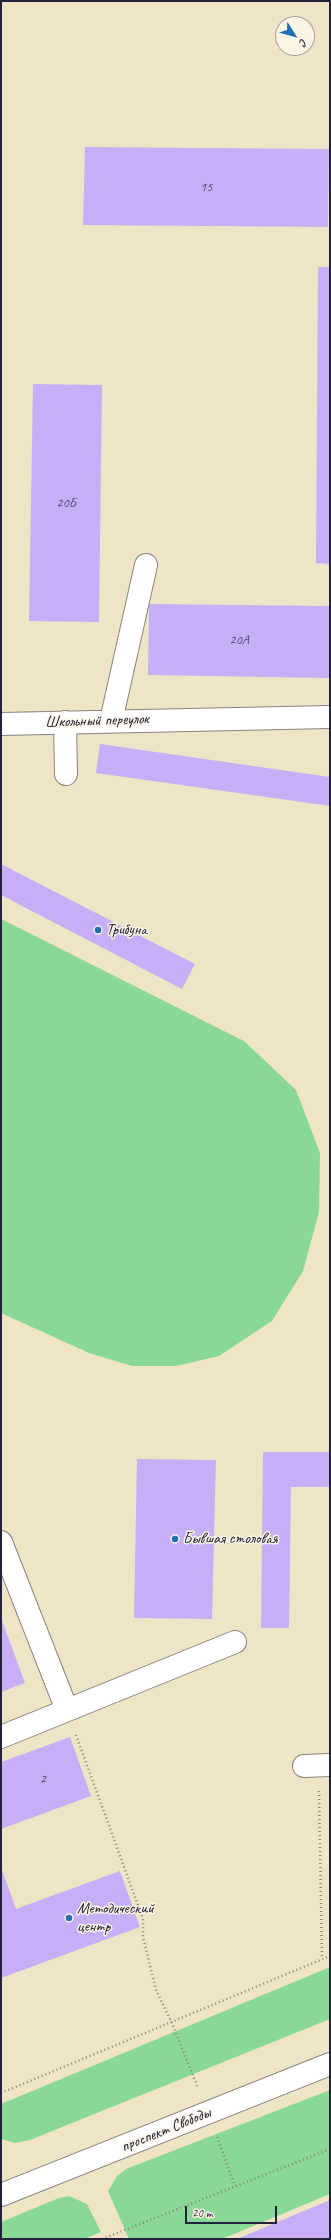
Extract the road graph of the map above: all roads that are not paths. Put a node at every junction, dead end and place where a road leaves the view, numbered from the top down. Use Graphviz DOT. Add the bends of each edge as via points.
graph roads {
  1 [pos="146,565"];
  2 [pos="330,717"];
  3 [pos="111,721"];
  4 [pos="65,722"];
  5 [pos="1,724"];
  6 [pos="66,774"];
  7 [pos="1,1542"];
  8 [pos="235,1642"];
  9 [pos="67,1710"];
  10 [pos="1,1737"];
  11 [pos="330,2064"];
  12 [pos="1,2195"];
  1 -- 3 [label="street"];
  2 -- 3 [label="street, Школьный переулок"];
  3 -- 4 [label="street, Школьный переулок"];
  4 -- 5 [label="street, Школьный переулок"];
  4 -- 6 [label="street"];
  7 -- 9 [label="street"];
  8 -- 9 [label="street"];
  9 -- 10 [label="street"];
  11 -- 12 [label="street, проспект Свободы"];
}
